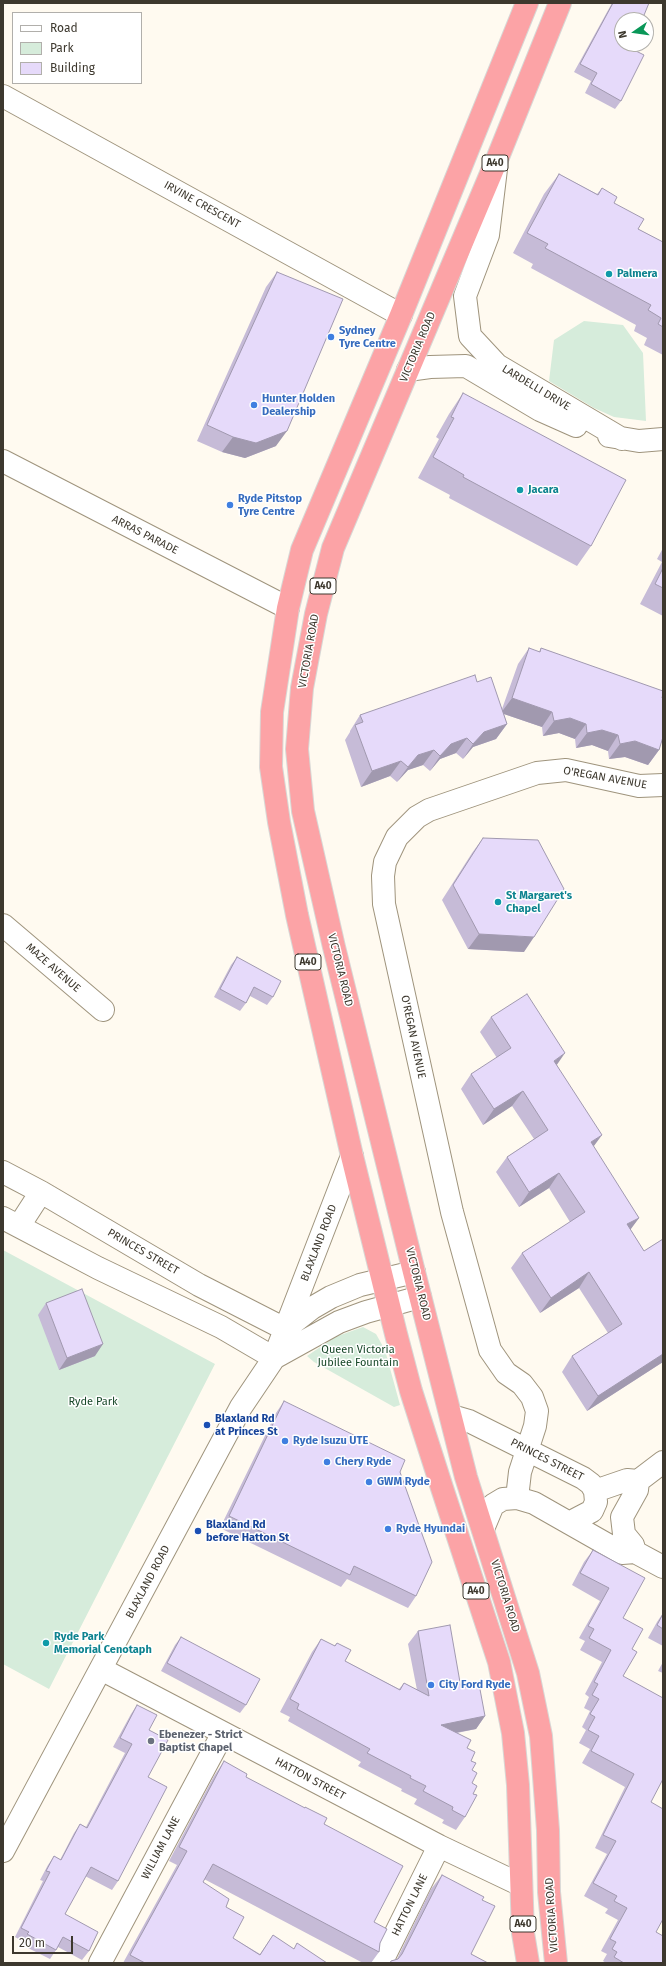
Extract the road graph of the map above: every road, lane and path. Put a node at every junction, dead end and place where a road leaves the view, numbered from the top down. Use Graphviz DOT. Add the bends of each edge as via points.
graph roads {
  1 [pos="527,3"];
  2 [pos="560,3"];
  3 [pos="3,96"];
  4 [pos="498,157"];
  5 [pos="401,315"];
  6 [pos="408,370"];
  7 [pos="622,439"];
  8 [pos="663,439"];
  9 [pos="3,461"];
  10 [pos="288,608"];
  11 [pos="663,785"];
  12 [pos="3,925"];
  13 [pos="103,1010"];
  14 [pos="352,1156"];
  15 [pos="3,1172"];
  16 [pos="41,1192"];
  17 [pos="11,1222"];
  18 [pos="414,1272"];
  19 [pos="383,1280"];
  20 [pos="420,1297"];
  21 [pos="389,1305"];
  22 [pos="285,1329"];
  23 [pos="274,1358"];
  24 [pos="452,1416"];
  25 [pos="526,1449"];
  26 [pos="663,1462"];
  27 [pos="638,1481"];
  28 [pos="595,1491"];
  29 [pos="517,1498"];
  30 [pos="622,1517"];
  31 [pos="569,1523"];
  32 [pos="483,1529"];
  33 [pos="588,1534"];
  34 [pos="635,1552"];
  35 [pos="663,1567"];
  36 [pos="102,1669"];
  37 [pos="223,1733"];
  38 [pos="439,1846"];
  39 [pos="3,1851"];
  40 [pos="521,1885"];
  41 [pos="100,1963"];
  42 [pos="381,1963"];
  43 [pos="528,1963"];
  44 [pos="556,1963"];
  1 -- 5 [label="highway, A40"];
  2 -- 4 [label="highway, VICTORIA ROAD / A40"];
  3 -- 5 [label="street, IRVINE CRESCENT"];
  4 -- 6 [label="highway, VICTORIA ROAD / A40"];
  4 -- 7 [label="street, LARDELLI DRIVE" via="488,235 465,296 470,336 497,365"];
  5 -- 10 [label="highway, A40" via="302,550"];
  6 -- 7 [label="street, LARDELLI DRIVE" via="466,366 540,410 588,431"];
  6 -- 18 [label="highway, VICTORIA ROAD / A40" via="333,548 316,614 302,688 298,749 303,811"];
  7 -- 8 [label="street, LARDELLI DRIVE"];
  9 -- 10 [label="street, ARRAS PARADE"];
  10 -- 14 [label="highway, A40" via="272,712 271,767 278,822"];
  11 -- 25 [label="street, O'REGAN AVENUE" via="639,786 566,770 537,773 429,810 406,826 397,837 385,862 382,883 384,904 454,1220 490,1350 506,1373 522,1384 532,1397 536,1411 535,1426"];
  12 -- 13 [label="street, MAZE AVENUE"];
  14 -- 19 [label="highway, A40"];
  14 -- 22 [label="street, BLAXLAND ROAD"];
  15 -- 16 [label="street, PRINCES STREET"];
  16 -- 17 [label="street"];
  16 -- 22 [label="street, PRINCES STREET" via="200,1285"];
  17 -- 23 [label="street" via="98,1268 221,1327"];
  18 -- 19 [label="street"];
  18 -- 20 [label="highway, VICTORIA ROAD / A40"];
  19 -- 21 [label="highway, A40"];
  19 -- 22 [label="street" via="360,1285 331,1297"];
  20 -- 21 [label="street, BLAXLAND ROAD"];
  20 -- 24 [label="highway, VICTORIA ROAD / A40"];
  21 -- 23 [label="street, BLAXLAND ROAD" via="339,1322"];
  21 -- 40 [label="highway, A40" via="416,1406 499,1662 513,1733 518,1784"];
  22 -- 23 [label="street, BLAXLAND ROAD"];
  23 -- 36 [label="street, BLAXLAND ROAD" via="241,1407"];
  24 -- 25 [label="street, PRINCES STREET" via="469,1421"];
  24 -- 32 [label="highway, VICTORIA ROAD / A40" via="466,1477"];
  25 -- 28 [label="street, PRINCES STREET" via="583,1478"];
  25 -- 29 [label="street, O'REGAN AVENUE" via="517,1486"];
  26 -- 27 [label="street"];
  27 -- 28 [label="street" via="627,1480"];
  27 -- 30 [label="street" via="637,1490"];
  28 -- 31 [label="street, PRINCES STREET" via="596,1502 592,1511"];
  29 -- 31 [label="street" via="534,1503"];
  29 -- 32 [label="street" via="502,1499 492,1505"];
  30 -- 33 [label="street"];
  30 -- 34 [label="street" via="624,1534"];
  31 -- 33 [label="street"];
  32 -- 44 [label="highway, VICTORIA ROAD / A40" via="528,1673 541,1736 548,1830 549,1892"];
  33 -- 34 [label="street" via="622,1554"];
  34 -- 35 [label="street"];
  36 -- 37 [label="street, HATTON STREET"];
  36 -- 39 [label="street, BLAXLAND ROAD"];
  37 -- 38 [label="street, HATTON STREET"];
  37 -- 41 [label="street, WILLIAM LANE"];
  38 -- 40 [label="street, HATTON STREET"];
  38 -- 42 [label="street, HATTON LANE"];
  40 -- 43 [label="highway, A40" via="523,1933"];
}
